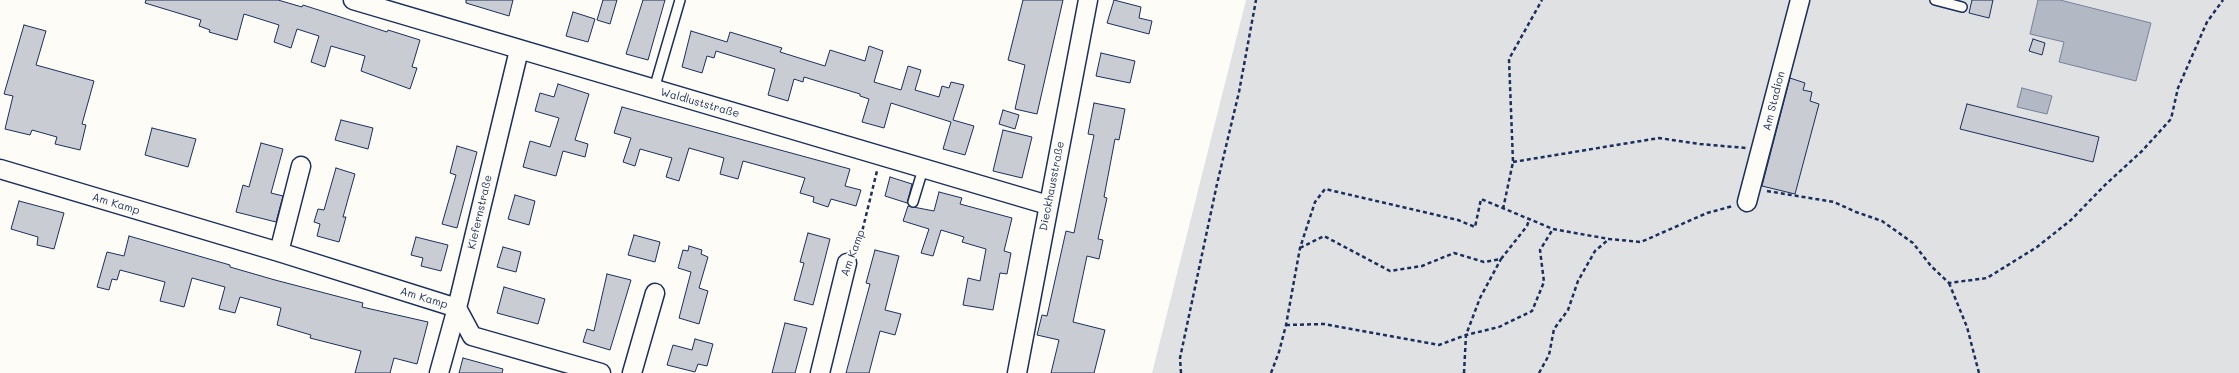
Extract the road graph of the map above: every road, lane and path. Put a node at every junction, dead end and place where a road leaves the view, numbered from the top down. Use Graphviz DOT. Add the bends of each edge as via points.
graph roads {
  1 [pos="353,0"];
  2 [pos="680,0"];
  3 [pos="1088,0"];
  4 [pos="1256,0"];
  5 [pos="1542,0"];
  6 [pos="1800,0"];
  7 [pos="1935,0"];
  8 [pos="2224,0"];
  9 [pos="1962,7"];
  10 [pos="519,50"];
  11 [pos="654,90"];
  12 [pos="1762,149"];
  13 [pos="881,157"];
  14 [pos="1513,162"];
  15 [pos="301,166"];
  16 [pos="0,169"];
  17 [pos="923,169"];
  18 [pos="1749,195"];
  19 [pos="913,202"];
  20 [pos="1048,205"];
  21 [pos="1503,209"];
  22 [pos="1529,220"];
  23 [pos="1553,229"];
  24 [pos="1609,239"];
  25 [pos="1300,248"];
  26 [pos="279,252"];
  27 [pos="1501,259"];
  28 [pos="847,264"];
  29 [pos="1948,283"];
  30 [pos="655,293"];
  31 [pos="457,308"];
  32 [pos="1286,325"];
  33 [pos="1466,335"];
  34 [pos="439,373"];
  35 [pos="601,373"];
  36 [pos="632,373"];
  37 [pos="820,373"];
  38 [pos="1017,373"];
  39 [pos="1182,373"];
  40 [pos="1271,373"];
  41 [pos="1464,373"];
  42 [pos="1540,373"];
  43 [pos="1979,373"];
  1 -- 10 [label="street, Waldluststraße"];
  2 -- 11 [label="lane"];
  3 -- 20 [label="street, Dieckhausstraße"];
  4 -- 39 [label="path" via="1239,92 1180,358"];
  5 -- 14 [label="path" via="1509,59"];
  6 -- 12 [label="street, Am Stadion"];
  7 -- 9 [label="lane"];
  8 -- 29 [label="path" via="2207,22 2178,88 2170,119 2142,151 2071,220 2037,247 1987,278"];
  10 -- 11 [label="street, Waldluststraße"];
  10 -- 31 [label="street, Kiefernstraße"];
  11 -- 13 [label="street, Waldluststraße"];
  12 -- 14 [label="path" via="1659,138"];
  12 -- 18 [label="street, Am Stadion"];
  13 -- 17 [label="street, Waldluststraße"];
  13 -- 28 [label="path, Am Kamp" via="860,240"];
  14 -- 21 [label="path"];
  15 -- 26 [label="street"];
  16 -- 26 [label="street, Am Kamp"];
  17 -- 19 [label="lane"];
  17 -- 20 [label="street, Waldluststraße"];
  18 -- 24 [label="path" via="1641,242"];
  18 -- 29 [label="path" via="1834,202 1882,221 1913,243"];
  20 -- 38 [label="street, Dieckhausstraße"];
  21 -- 22 [label="path"];
  21 -- 25 [label="path" via="1481,199 1475,227 1458,220 1325,189 1315,202"];
  22 -- 23 [label="path"];
  22 -- 27 [label="path"];
  23 -- 24 [label="path"];
  23 -- 33 [label="path" via="1540,250 1544,282 1532,311 1499,327"];
  24 -- 42 [label="path" via="1595,251 1578,281 1568,310 1554,329 1549,355"];
  25 -- 27 [label="path" via="1324,236 1390,271 1422,266 1454,253 1484,262"];
  25 -- 32 [label="path"];
  26 -- 31 [label="street, Am Kamp"];
  27 -- 33 [label="path" via="1480,298"];
  28 -- 37 [label="street, Am Kamp"];
  29 -- 43 [label="path" via="1966,327"];
  30 -- 36 [label="street"];
  31 -- 34 [label="street, Kiefernstraße"];
  31 -- 35 [label="street, Am Kamp" via="472,336"];
  32 -- 33 [label="path" via="1324,324 1439,345"];
  32 -- 40 [label="path"];
  33 -- 41 [label="path"];
}
